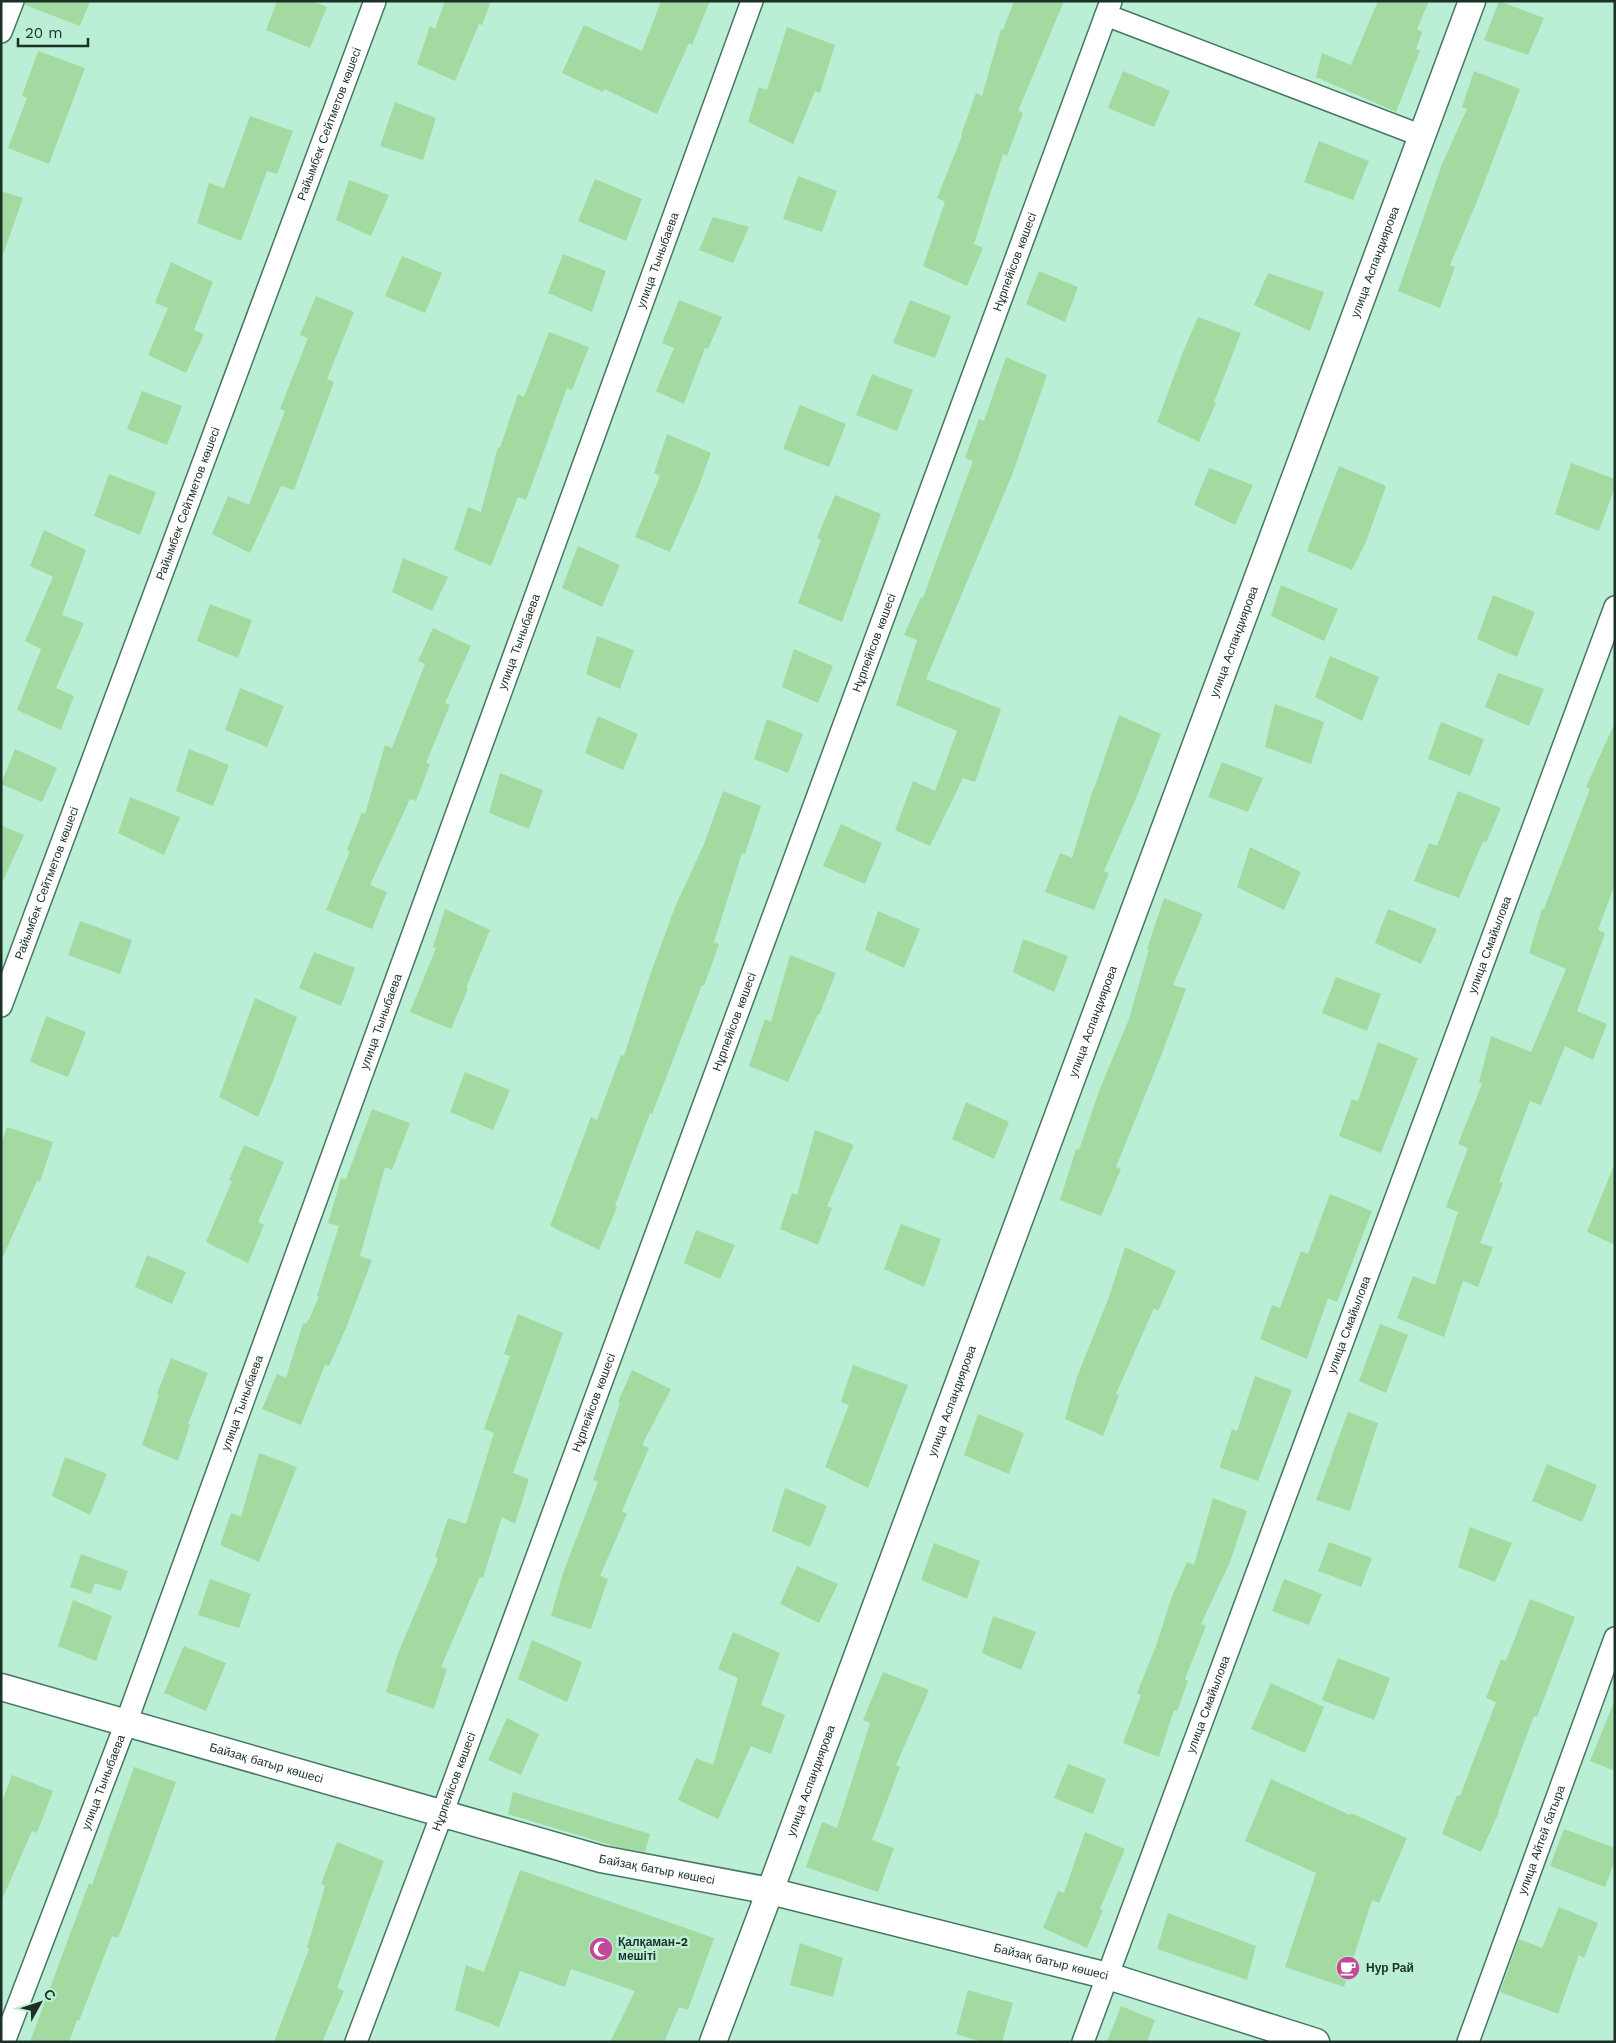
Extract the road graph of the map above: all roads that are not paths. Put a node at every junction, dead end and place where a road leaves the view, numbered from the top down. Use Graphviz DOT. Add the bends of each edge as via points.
graph roads {
  1 [pos="13,1"];
  2 [pos="376,1"];
  3 [pos="752,1"];
  4 [pos="1472,1"];
  5 [pos="1109,8"];
  6 [pos="1,32"];
  7 [pos="1422,136"];
  8 [pos="1615,607"];
  9 [pos="1,1006"];
  10 [pos="1615,1638"];
  11 [pos="1,1687"];
  12 [pos="126,1723"];
  13 [pos="442,1814"];
  14 [pos="770,1891"];
  15 [pos="1108,1976"];
  16 [pos="4,2042"];
  17 [pos="356,2042"];
  18 [pos="713,2042"];
  19 [pos="1083,2042"];
  20 [pos="1316,2042"];
  21 [pos="1468,2042"];
  1 -- 6 [label="street"];
  2 -- 9 [label="street, Райымбек Сейтметов көшесі"];
  3 -- 12 [label="street, улица Тыныбаева"];
  4 -- 7 [label="street, улица Аспандиярова"];
  5 -- 7 [label="street"];
  5 -- 13 [label="street, Нұрпейісов көшесі"];
  7 -- 14 [label="street, улица Аспандиярова"];
  8 -- 15 [label="street, улица Смайылова"];
  10 -- 21 [label="street, улица Айтей батыра"];
  11 -- 12 [label="street, Байзақ батыр көшесі"];
  12 -- 13 [label="street, Байзақ батыр көшесі"];
  12 -- 16 [label="street, улица Тыныбаева"];
  13 -- 14 [label="street, Байзақ батыр көшесі" via="601,1859"];
  13 -- 17 [label="street, Нұрпейісов көшесі"];
  14 -- 15 [label="street, Байзақ батыр көшесі"];
  14 -- 18 [label="street, улица Аспандиярова"];
  15 -- 19 [label="street, улица Смайылова"];
  15 -- 20 [label="street, Байзақ батыр көшесі"];
}
